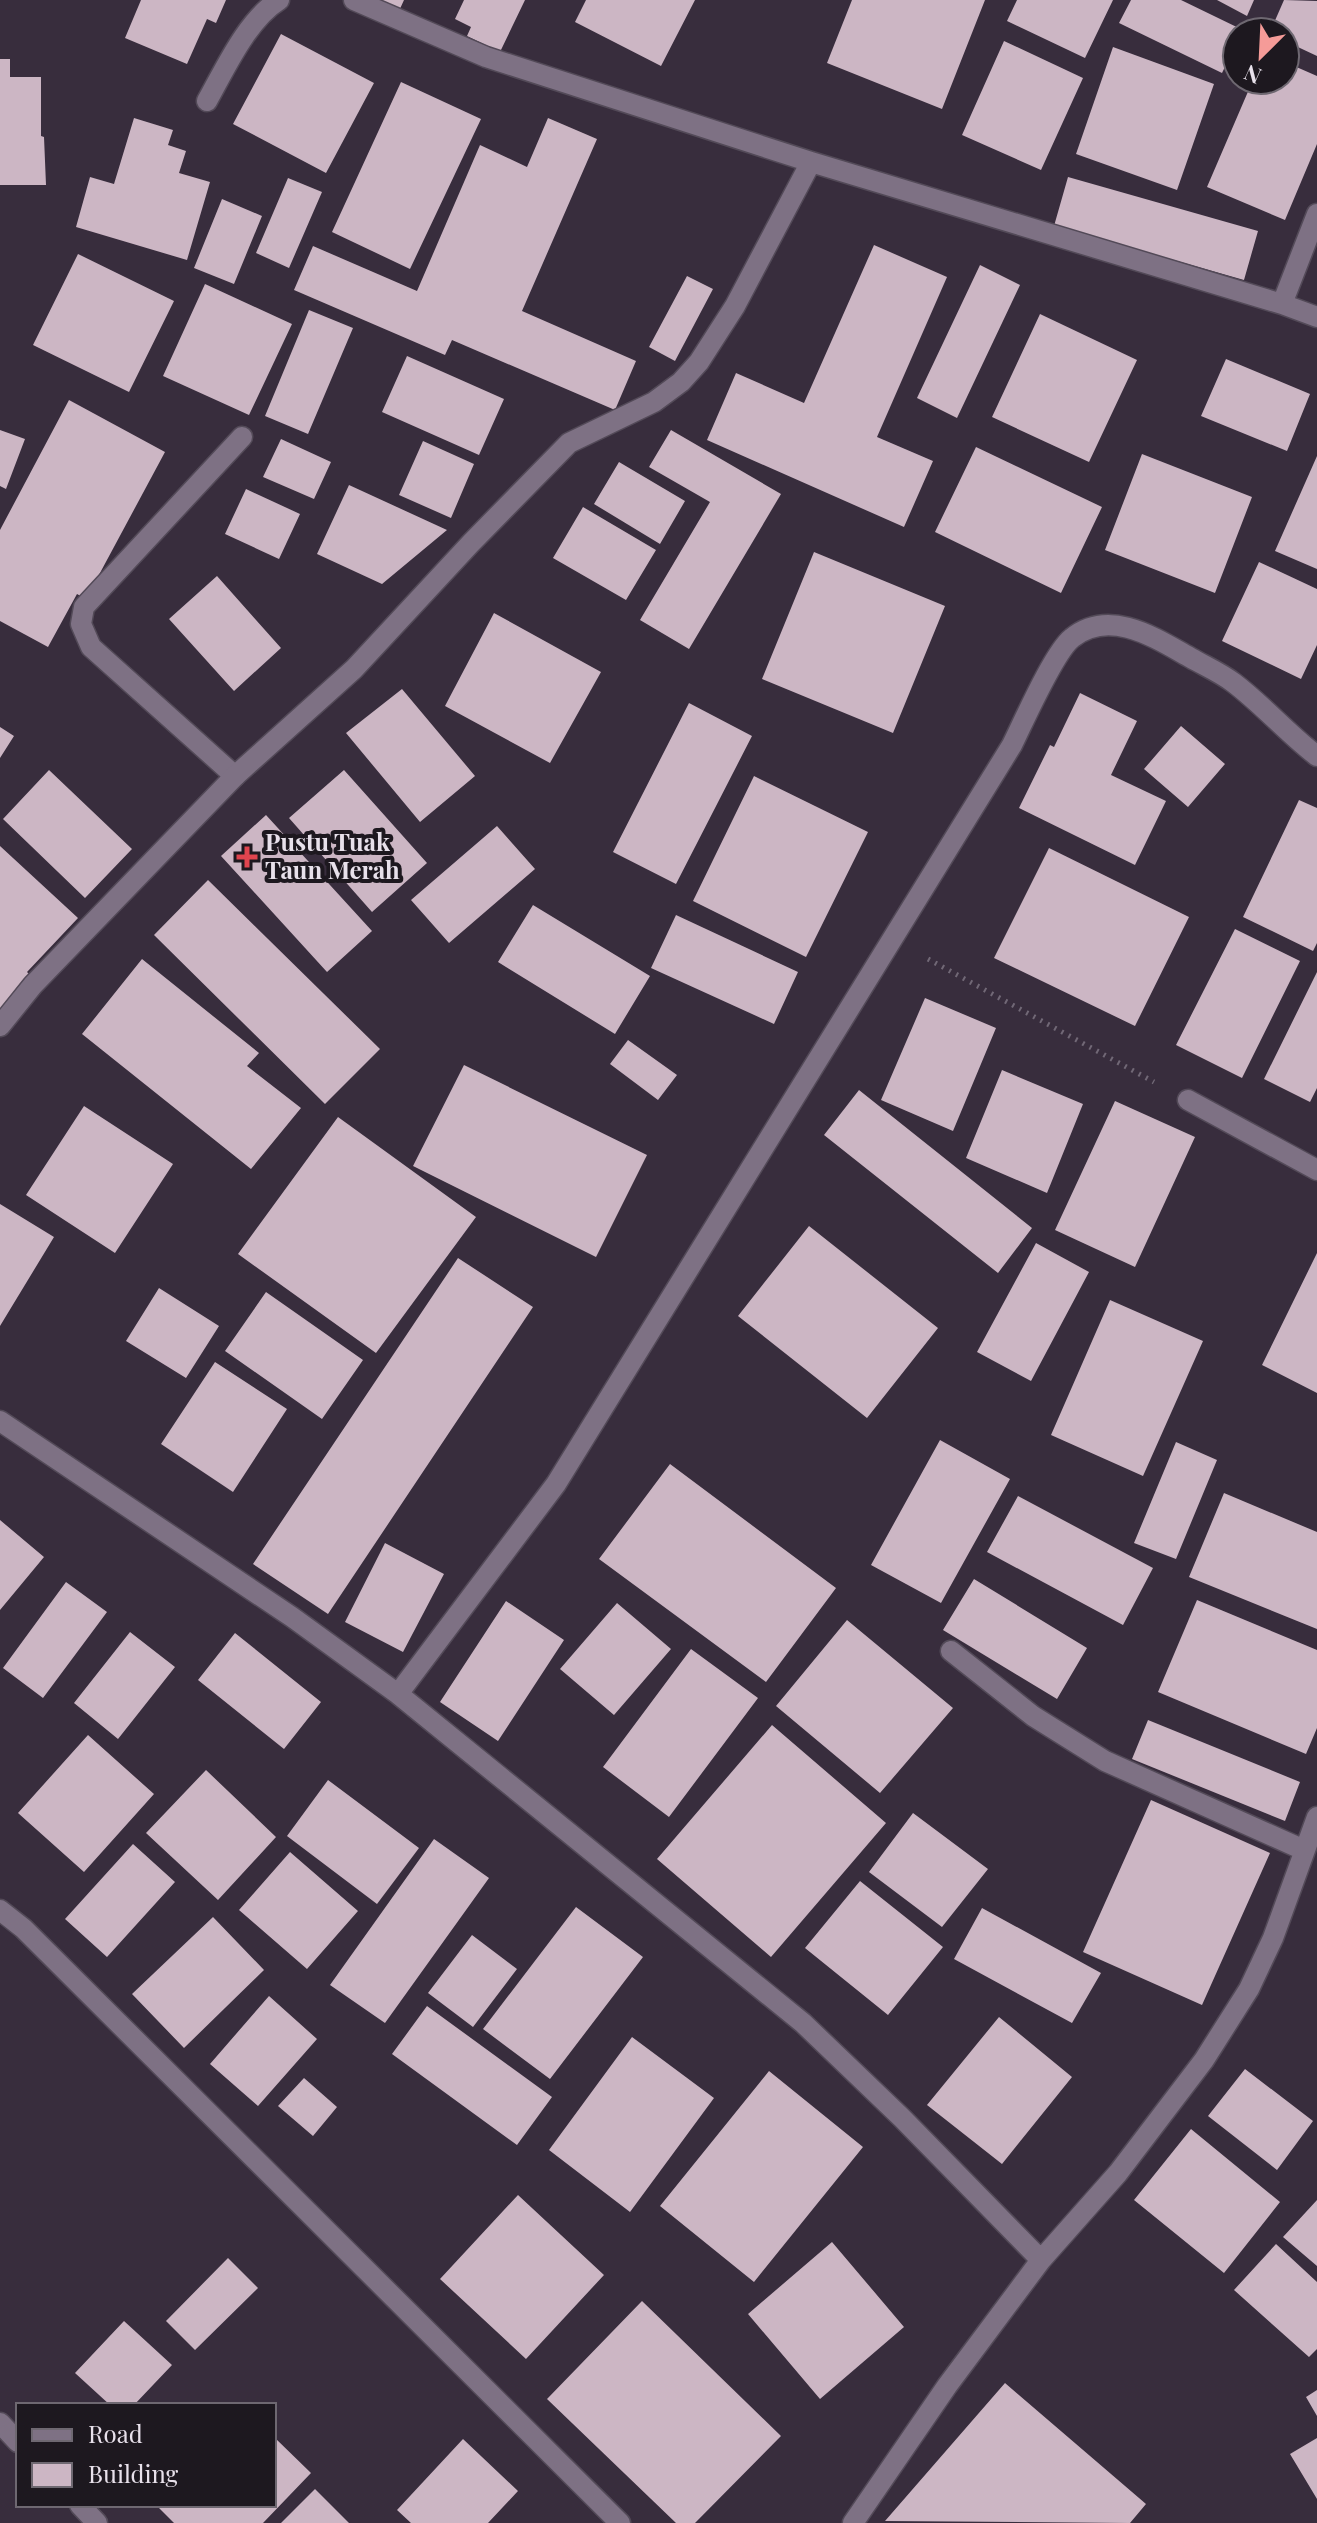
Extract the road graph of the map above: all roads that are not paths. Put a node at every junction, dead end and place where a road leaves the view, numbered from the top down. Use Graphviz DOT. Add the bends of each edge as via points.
graph roads {
  1 [pos="279,0"];
  2 [pos="354,0"];
  3 [pos="207,101"];
  4 [pos="811,162"];
  5 [pos="1317,214"];
  6 [pos="1282,304"];
  7 [pos="1317,317"];
  8 [pos="242,437"];
  9 [pos="1317,756"];
  10 [pos="235,776"];
  11 [pos="0,1026"];
  12 [pos="1188,1100"];
  13 [pos="1317,1170"];
  14 [pos="0,1421"];
  15 [pos="951,1651"];
  16 [pos="398,1694"];
  17 [pos="1317,1817"];
  18 [pos="1304,1850"];
  19 [pos="0,1910"];
  20 [pos="1041,2260"];
  21 [pos="0,2423"];
  22 [pos="16,2440"];
  23 [pos="82,2507"];
  24 [pos="97,2523"];
  25 [pos="620,2523"];
  26 [pos="853,2523"];
  1 -- 3 [label="street" via="238,46"];
  2 -- 4 [label="street" via="486,57"];
  4 -- 6 [label="street"];
  4 -- 10 [label="street" via="735,306 681,382 654,402 569,443 354,669"];
  5 -- 6 [label="street"];
  6 -- 7 [label="street"];
  8 -- 10 [label="street" via="84,607 81,624 91,647"];
  9 -- 16 [label="street" via="1233,682 1146,632 1104,626 1071,638 1012,745 556,1484"];
  10 -- 11 [label="street" via="33,985"];
  12 -- 13 [label="street"];
  14 -- 16 [label="street"];
  15 -- 18 [label="street" via="1033,1716 1105,1761"];
  16 -- 20 [label="street" via="803,2023"];
  17 -- 18 [label="street"];
  18 -- 20 [label="street" via="1249,1989 1204,2060 1118,2173"];
  19 -- 25 [label="street"];
  20 -- 26 [label="street"];
  21 -- 22 [label="street"];
  23 -- 24 [label="street"];
}
